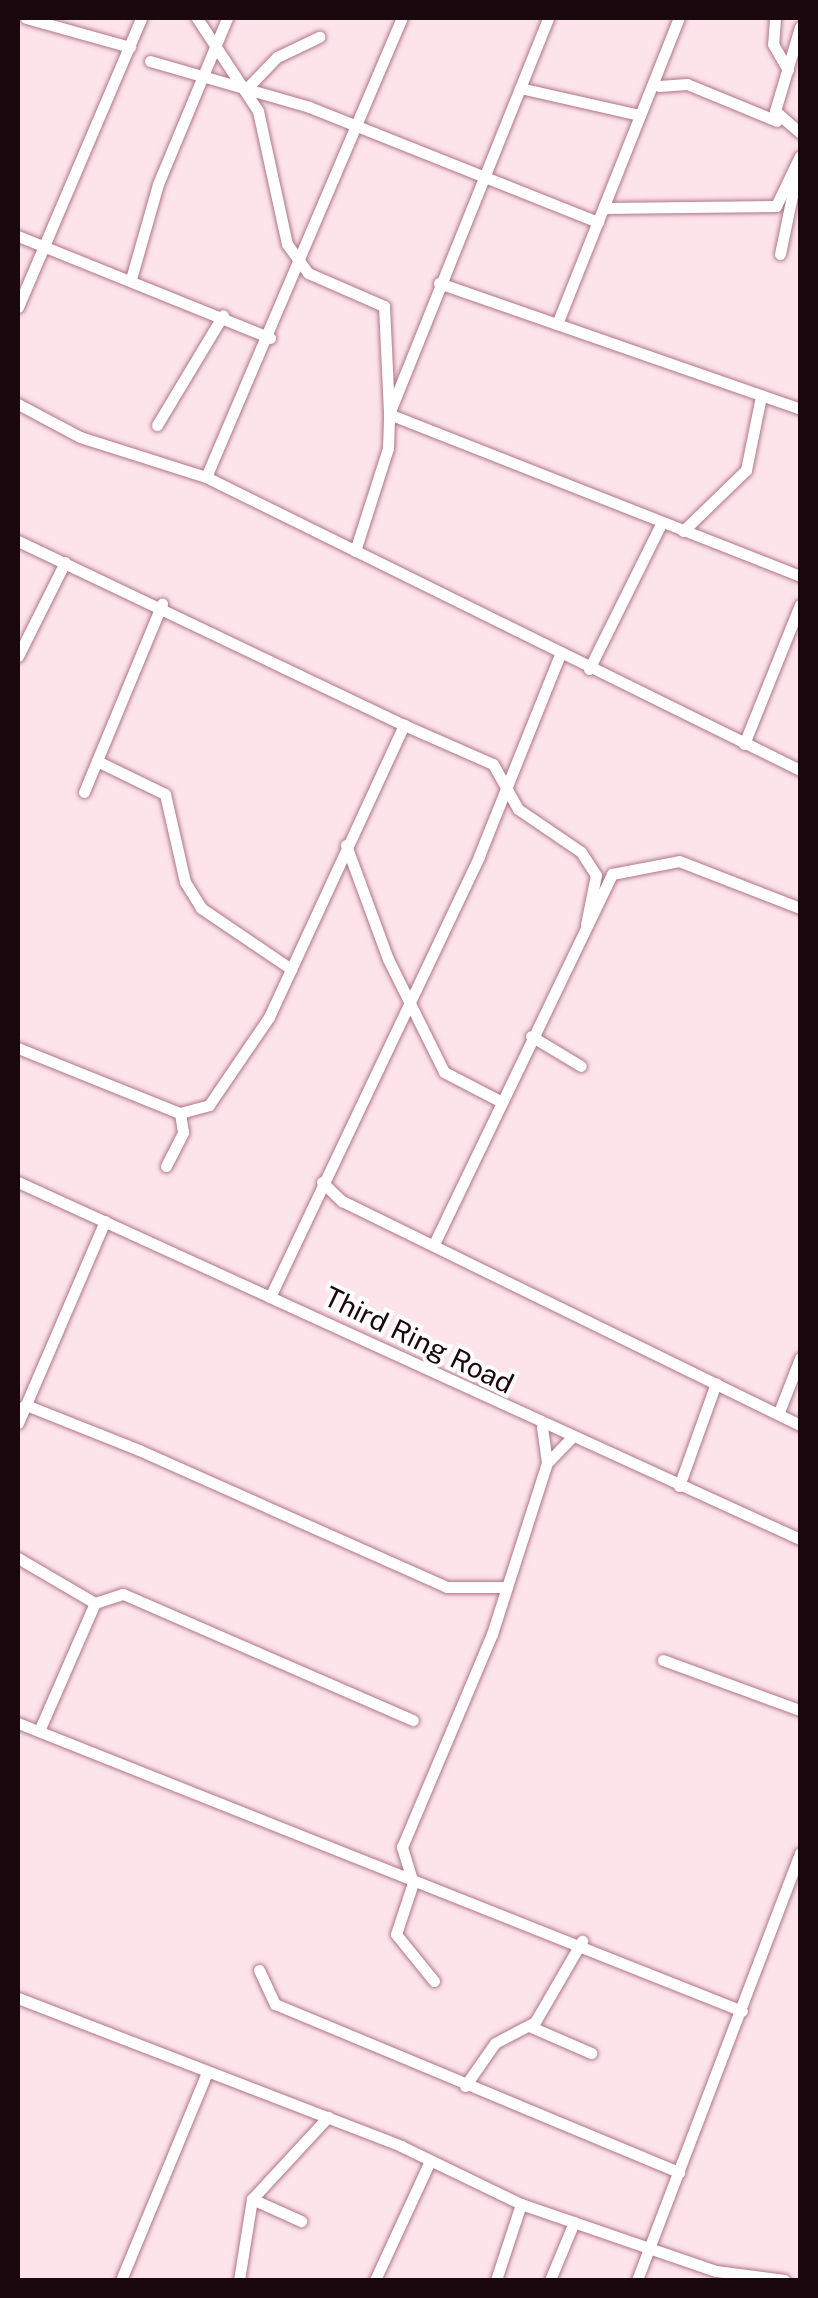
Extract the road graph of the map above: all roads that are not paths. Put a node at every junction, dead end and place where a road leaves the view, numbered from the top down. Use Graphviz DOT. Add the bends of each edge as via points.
graph roads {
  1 [pos="26,18"];
  2 [pos="141,18"];
  3 [pos="197,18"];
  4 [pos="227,18"];
  5 [pos="402,18"];
  6 [pos="548,18"];
  7 [pos="679,18"];
  8 [pos="775,18"];
  9 [pos="800,27"];
  10 [pos="320,37"];
  11 [pos="216,42"];
  12 [pos="130,47"];
  13 [pos="150,62"];
  14 [pos="788,70"];
  15 [pos="200,78"];
  16 [pos="659,86"];
  17 [pos="248,87"];
  18 [pos="520,88"];
  19 [pos="640,115"];
  20 [pos="777,120"];
  21 [pos="358,132"];
  22 [pos="800,133"];
  23 [pos="799,162"];
  24 [pos="482,180"];
  25 [pos="604,208"];
  26 [pos="598,222"];
  27 [pos="18,236"];
  28 [pos="41,244"];
  29 [pos="780,254"];
  30 [pos="304,262"];
  31 [pos="130,278"];
  32 [pos="439,283"];
  33 [pos="18,308"];
  34 [pos="223,314"];
  35 [pos="558,324"];
  36 [pos="270,338"];
  37 [pos="761,396"];
  38 [pos="18,404"];
  39 [pos="800,409"];
  40 [pos="389,414"];
  41 [pos="158,425"];
  42 [pos="206,477"];
  43 [pos="662,522"];
  44 [pos="683,531"];
  45 [pos="18,541"];
  46 [pos="355,551"];
  47 [pos="65,562"];
  48 [pos="800,576"];
  49 [pos="162,604"];
  50 [pos="800,605"];
  51 [pos="560,654"];
  52 [pos="18,656"];
  53 [pos="589,669"];
  54 [pos="404,725"];
  55 [pos="744,744"];
  56 [pos="520,754"];
  57 [pos="97,762"];
  58 [pos="493,764"];
  59 [pos="800,770"];
  60 [pos="507,786"];
  61 [pos="84,792"];
  62 [pos="346,846"];
  63 [pos="331,880"];
  64 [pos="356,883"];
  65 [pos="800,908"];
  66 [pos="586,924"];
  67 [pos="290,969"];
  68 [pos="410,998"];
  69 [pos="531,1036"];
  70 [pos="18,1048"];
  71 [pos="580,1066"];
  72 [pos="500,1101"];
  73 [pos="180,1113"];
  74 [pos="166,1166"];
  75 [pos="18,1182"];
  76 [pos="322,1182"];
  77 [pos="342,1201"];
  78 [pos="313,1204"];
  79 [pos="104,1221"];
  80 [pos="434,1244"];
  81 [pos="270,1297"];
  82 [pos="800,1358"];
  83 [pos="716,1383"];
  84 [pos="22,1408"];
  85 [pos="779,1412"];
  86 [pos="18,1423"];
  87 [pos="800,1426"];
  88 [pos="542,1427"];
  89 [pos="570,1439"];
  90 [pos="547,1462"];
  91 [pos="679,1486"];
  92 [pos="800,1539"];
  93 [pos="18,1558"];
  94 [pos="507,1586"];
  95 [pos="95,1603"];
  96 [pos="663,1660"];
  97 [pos="800,1710"];
  98 [pos="413,1720"];
  99 [pos="18,1723"];
  100 [pos="35,1730"];
  101 [pos="18,1734"];
  102 [pos="800,1853"];
  103 [pos="413,1883"];
  104 [pos="582,1942"];
  105 [pos="259,1970"];
  106 [pos="434,1981"];
  107 [pos="18,1998"];
  108 [pos="742,2011"];
  109 [pos="528,2026"];
  110 [pos="590,2053"];
  111 [pos="207,2072"];
  112 [pos="465,2086"];
  113 [pos="328,2117"];
  114 [pos="429,2163"];
  115 [pos="678,2172"];
  116 [pos="252,2199"];
  117 [pos="521,2204"];
  118 [pos="301,2221"];
  119 [pos="574,2222"];
  120 [pos="650,2249"];
  121 [pos="774,2279"];
  122 [pos="121,2280"];
  123 [pos="238,2280"];
  124 [pos="375,2280"];
  125 [pos="496,2280"];
  126 [pos="550,2280"];
  127 [pos="637,2280"];
  1 -- 12 [label="street"];
  2 -- 12 [label="street"];
  3 -- 11 [label="street"];
  4 -- 11 [label="street"];
  5 -- 21 [label="street"];
  6 -- 18 [label="street"];
  7 -- 19 [label="street"];
  8 -- 14 [label="street" via="773,44"];
  9 -- 14 [label="street"];
  10 -- 17 [label="street" via="277,56"];
  11 -- 15 [label="street"];
  11 -- 17 [label="street"];
  12 -- 28 [label="street"];
  13 -- 15 [label="street"];
  14 -- 20 [label="street"];
  15 -- 17 [label="street"];
  15 -- 31 [label="street"];
  16 -- 20 [label="street" via="686,84"];
  17 -- 21 [label="street"];
  17 -- 30 [label="street" via="270,146 282,229"];
  18 -- 19 [label="street"];
  18 -- 24 [label="street"];
  19 -- 25 [label="street"];
  20 -- 22 [label="street"];
  21 -- 24 [label="street"];
  21 -- 30 [label="street"];
  23 -- 25 [label="street" via="776,206"];
  23 -- 29 [label="street"];
  24 -- 26 [label="street"];
  24 -- 32 [label="street"];
  25 -- 26 [label="street"];
  26 -- 35 [label="street"];
  27 -- 28 [label="street"];
  28 -- 31 [label="street"];
  28 -- 33 [label="street"];
  30 -- 36 [label="street"];
  30 -- 40 [label="street" via="308,273 384,306"];
  31 -- 34 [label="street"];
  32 -- 35 [label="street"];
  32 -- 40 [label="street"];
  34 -- 36 [label="street"];
  34 -- 41 [label="street"];
  35 -- 37 [label="street"];
  36 -- 42 [label="street"];
  37 -- 39 [label="street"];
  37 -- 44 [label="street" via="746,470"];
  38 -- 42 [label="street" via="80,437"];
  40 -- 43 [label="street"];
  40 -- 46 [label="street" via="388,448"];
  42 -- 46 [label="street"];
  43 -- 44 [label="street"];
  43 -- 53 [label="street"];
  44 -- 48 [label="street"];
  45 -- 47 [label="street"];
  46 -- 51 [label="street"];
  47 -- 49 [label="street"];
  47 -- 52 [label="street"];
  49 -- 54 [label="street"];
  49 -- 57 [label="street"];
  50 -- 55 [label="street"];
  51 -- 53 [label="street"];
  51 -- 56 [label="street"];
  53 -- 55 [label="street"];
  54 -- 58 [label="street"];
  54 -- 62 [label="street"];
  55 -- 59 [label="street"];
  56 -- 58 [label="street"];
  56 -- 60 [label="street"];
  57 -- 61 [label="street"];
  57 -- 67 [label="street" via="165,794 185,882 201,908"];
  58 -- 60 [label="street"];
  60 -- 66 [label="street" via="518,810 560,832 596,875"];
  60 -- 68 [label="street"];
  62 -- 63 [label="street"];
  62 -- 64 [label="street"];
  63 -- 64 [label="street"];
  63 -- 67 [label="street"];
  64 -- 68 [label="street"];
  65 -- 66 [label="street" via="694,865 632,864 612,874"];
  66 -- 69 [label="street"];
  67 -- 73 [label="street" via="225,1088 194,1114"];
  68 -- 72 [label="street" via="444,1072"];
  68 -- 76 [label="street"];
  69 -- 71 [label="street"];
  69 -- 72 [label="street"];
  70 -- 73 [label="street"];
  72 -- 80 [label="street"];
  73 -- 74 [label="street" via="184,1132"];
  75 -- 79 [label="street, Third Ring Road"];
  76 -- 77 [label="street"];
  76 -- 78 [label="street"];
  77 -- 78 [label="street"];
  77 -- 80 [label="street"];
  78 -- 81 [label="street"];
  79 -- 81 [label="street, Third Ring Road"];
  79 -- 84 [label="street"];
  80 -- 83 [label="street"];
  81 -- 88 [label="street, Third Ring Road"];
  82 -- 85 [label="street"];
  83 -- 85 [label="street"];
  83 -- 91 [label="street"];
  84 -- 86 [label="street"];
  84 -- 94 [label="street" via="447,1588"];
  85 -- 87 [label="street"];
  88 -- 89 [label="street, Third Ring Road"];
  88 -- 90 [label="street"];
  89 -- 90 [label="street"];
  89 -- 91 [label="street, Third Ring Road"];
  90 -- 94 [label="street"];
  91 -- 92 [label="street, Third Ring Road"];
  93 -- 95 [label="street"];
  94 -- 103 [label="street" via="402,1847"];
  95 -- 98 [label="street" via="123,1594"];
  95 -- 100 [label="street"];
  96 -- 97 [label="street"];
  99 -- 100 [label="street"];
  100 -- 101 [label="street"];
  100 -- 103 [label="street" via="143,1766"];
  102 -- 108 [label="street"];
  103 -- 104 [label="street"];
  103 -- 106 [label="street" via="396,1934"];
  104 -- 108 [label="street"];
  104 -- 109 [label="street"];
  105 -- 112 [label="street" via="275,2004"];
  107 -- 111 [label="street"];
  108 -- 115 [label="street"];
  109 -- 110 [label="street"];
  109 -- 112 [label="street" via="495,2042"];
  111 -- 113 [label="street"];
  111 -- 122 [label="street"];
  112 -- 115 [label="street"];
  113 -- 114 [label="street"];
  113 -- 116 [label="street"];
  114 -- 117 [label="street"];
  114 -- 124 [label="street"];
  115 -- 120 [label="street"];
  116 -- 118 [label="street"];
  116 -- 123 [label="street"];
  117 -- 119 [label="street"];
  117 -- 125 [label="street"];
  119 -- 120 [label="street"];
  119 -- 126 [label="street"];
  120 -- 121 [label="street"];
  120 -- 127 [label="street"];
}
